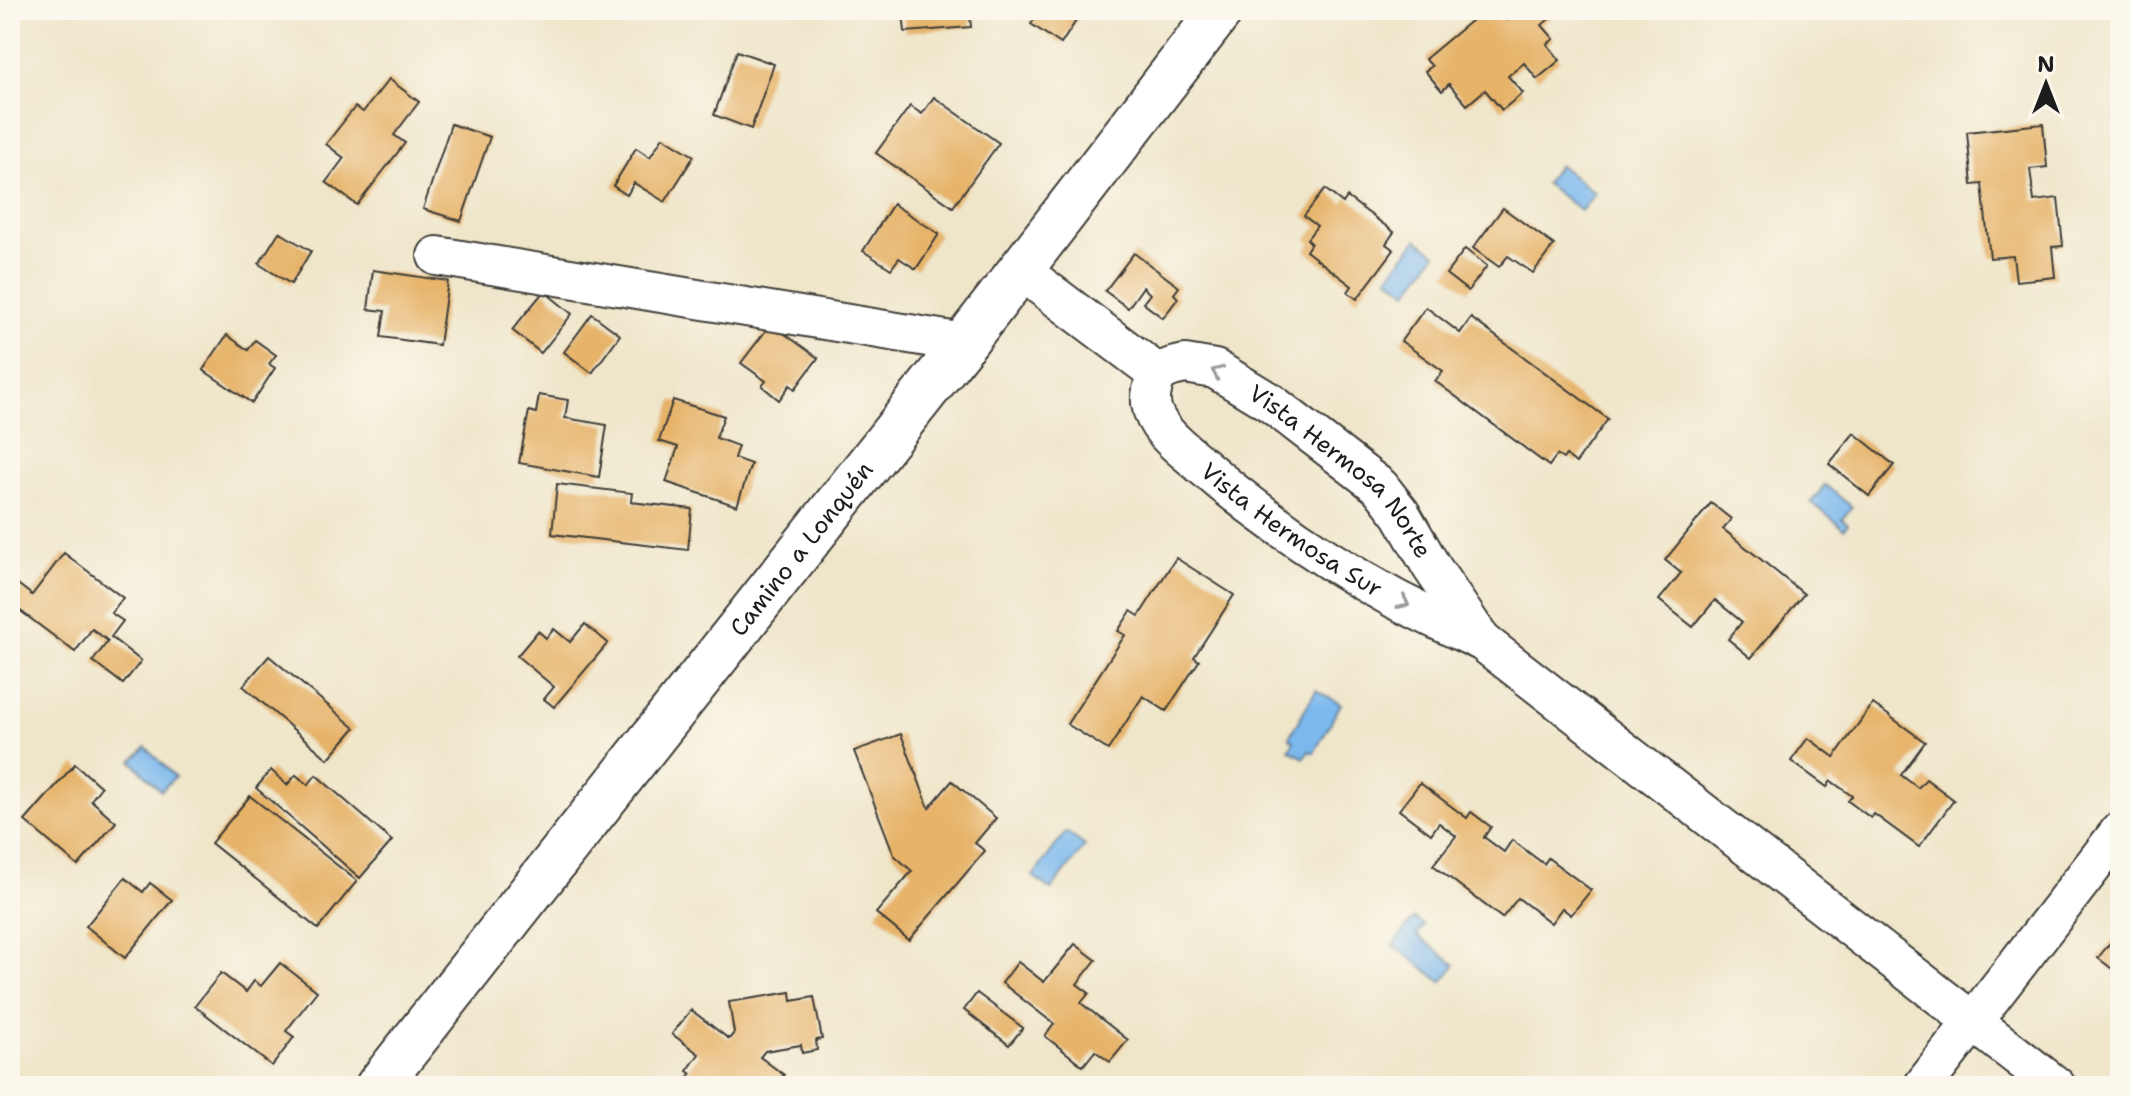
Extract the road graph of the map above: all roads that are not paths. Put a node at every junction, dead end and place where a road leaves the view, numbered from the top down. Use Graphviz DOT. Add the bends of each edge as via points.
graph roads {
  1 [pos="1221,10"];
  2 [pos="437,256"];
  3 [pos="1020,270"];
  4 [pos="964,343"];
  5 [pos="1157,373"];
  6 [pos="1483,642"];
  7 [pos="2120,831"];
  8 [pos="1973,1022"];
  9 [pos="378,1086"];
  10 [pos="1923,1086"];
  11 [pos="2056,1086"];
  1 -- 3 [label="main road, Camino a Lonquén"];
  2 -- 4 [label="street"];
  3 -- 4 [label="main road, Camino a Lonquén"];
  3 -- 5 [label="street"];
  4 -- 9 [label="main road, Camino a Lonquén"];
  5 -- 6 [label="street, Vista Hermosa Sur, one-way" via="1151,405 1158,421 1230,490 1339,566"];
  6 -- 5 [label="street, Vista Hermosa Norte, one-way" via="1380,487 1271,403 1215,369 1185,364"];
  6 -- 8 [label="street"];
  7 -- 8 [label="street"];
  8 -- 10 [label="street"];
  8 -- 11 [label="street"];
}
